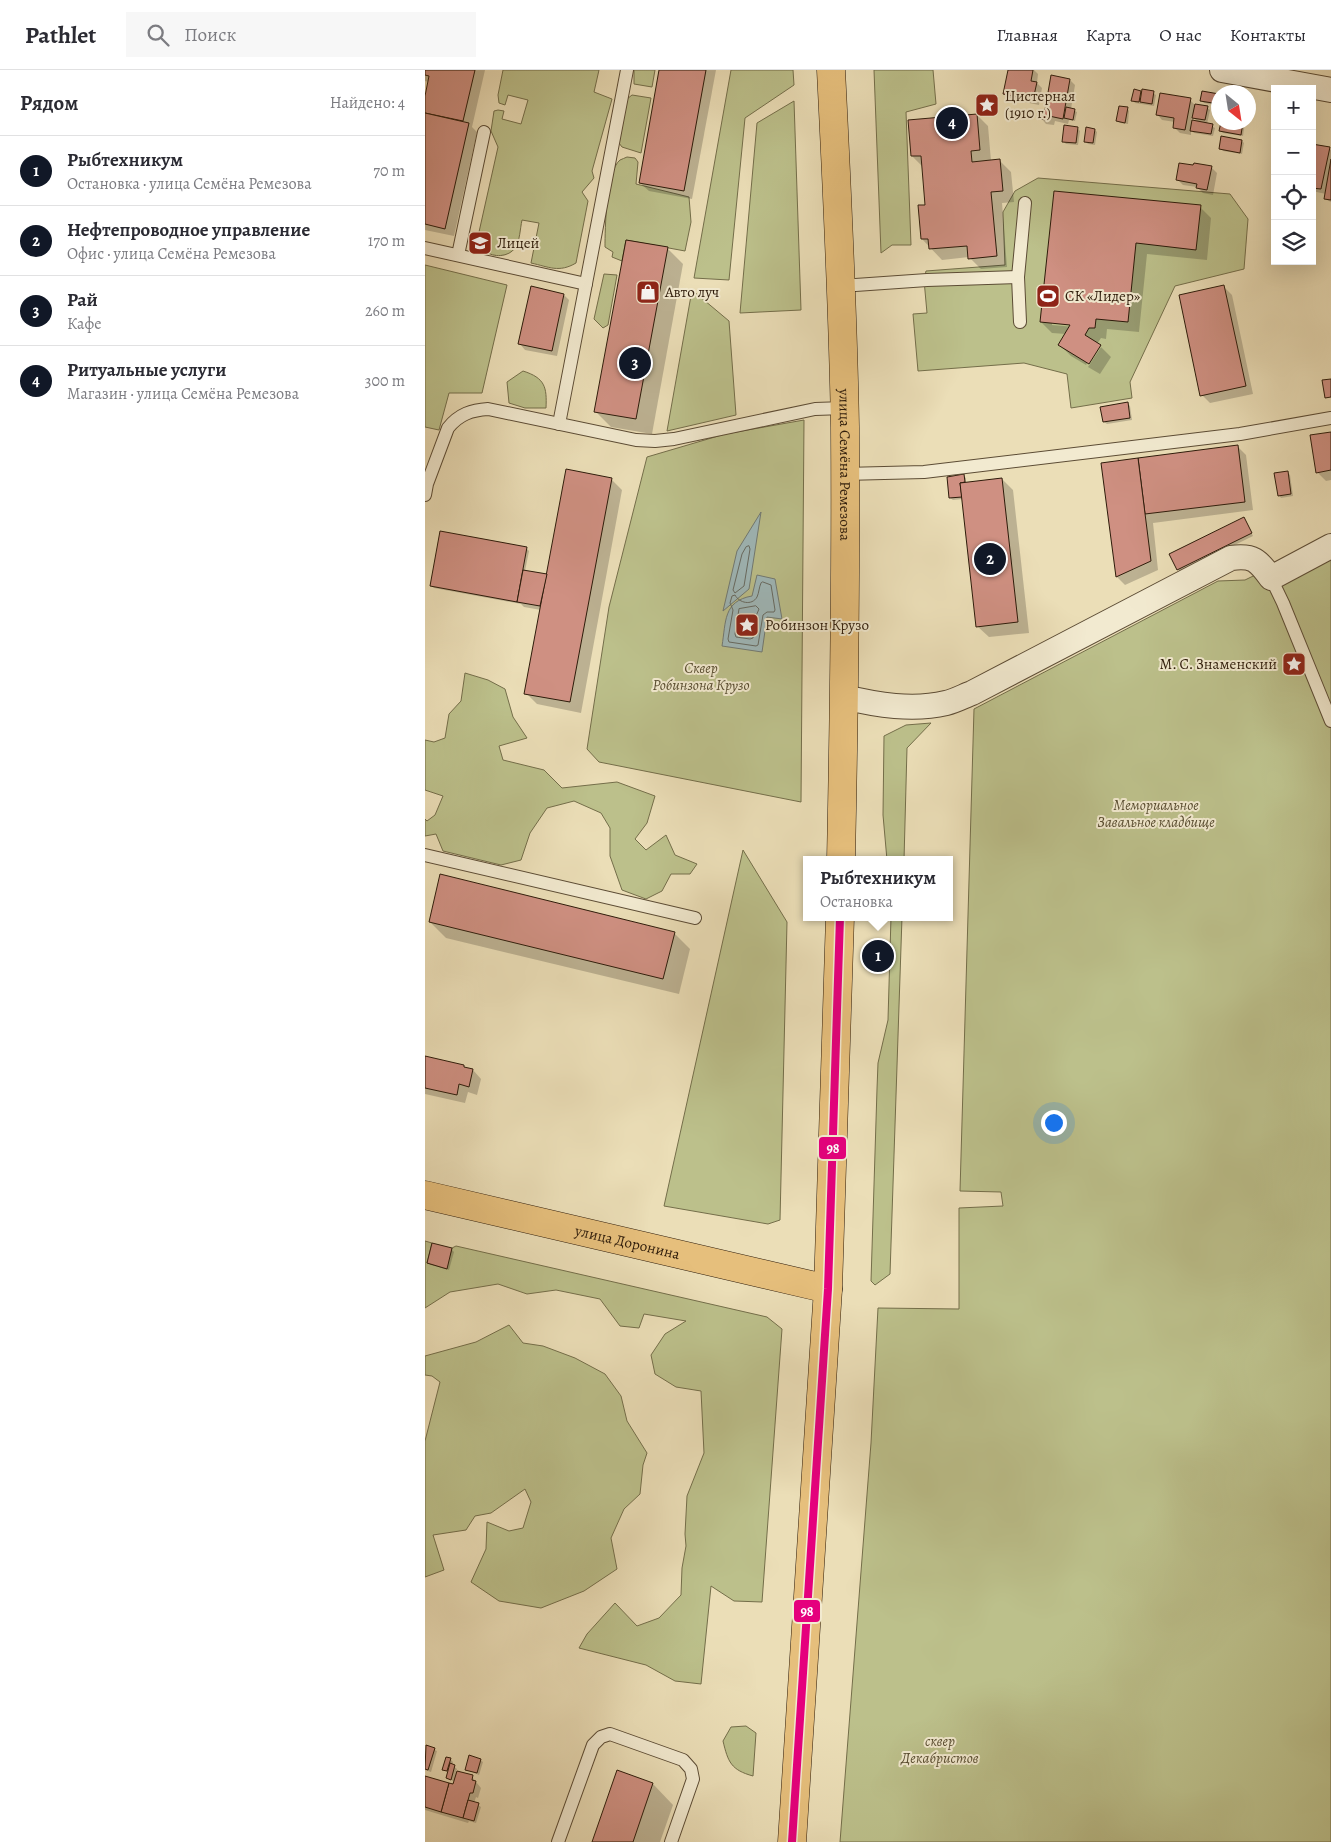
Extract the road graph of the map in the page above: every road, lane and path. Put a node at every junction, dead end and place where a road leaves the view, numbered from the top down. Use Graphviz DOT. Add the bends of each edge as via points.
graph roads {
  1 [pos="627,70"];
  2 [pos="831,70"];
  3 [pos="1222,70"];
  4 [pos="1331,90"];
  5 [pos="484,132"];
  6 [pos="1025,203"];
  7 [pos="425,248"];
  8 [pos="458,255"];
  9 [pos="1018,277"];
  10 [pos="586,284"];
  11 [pos="841,286"];
  12 [pos="1020,322"];
  13 [pos="844,408"];
  14 [pos="1331,418"];
  15 [pos="559,424"];
  16 [pos="844,474"];
  17 [pos="425,495"];
  18 [pos="1331,546"];
  19 [pos="1271,578"];
  20 [pos="844,698"];
  21 [pos="1331,721"];
  22 [pos="425,856"];
  23 [pos="841,856"];
  24 [pos="695,918"];
  25 [pos="840,921"];
  26 [pos="425,1195"];
  27 [pos="828,1289"];
  28 [pos="558,1842"];
  29 [pos="671,1842"];
  30 [pos="792,1842"];
  1 -- 10 [label="lane"];
  2 -- 11 [label="main road, улица Семёна Ремезова"];
  3 -- 4 [label="street"];
  5 -- 8 [label="lane"];
  6 -- 9 [label="lane"];
  7 -- 8 [label="lane"];
  8 -- 10 [label="lane"];
  9 -- 11 [label="lane"];
  9 -- 12 [label="lane"];
  10 -- 15 [label="lane"];
  11 -- 13 [label="main road, улица Семёна Ремезова"];
  13 -- 15 [label="lane" via="815,409 655,441"];
  13 -- 16 [label="main road, улица Семёна Ремезова"];
  14 -- 16 [label="lane" via="1239,434 924,472"];
  15 -- 17 [label="lane" via="488,409 463,414 449,428"];
  16 -- 20 [label="main road, улица Семёна Ремезова"];
  18 -- 19 [label="street"];
  19 -- 20 [label="street" via="1260,563 1246,556 1231,558 947,703 879,705"];
  19 -- 21 [label="lane"];
  20 -- 23 [label="main road, улица Семёна Ремезова"];
  22 -- 24 [label="lane"];
  25 -- 27 [label="main road"];
  26 -- 27 [label="main road, улица Доронина"];
  27 -- 30 [label="main road"];
  28 -- 29 [label="lane" via="593,1745 601,1736 610,1734 683,1760 691,1768 693,1779"];
}
